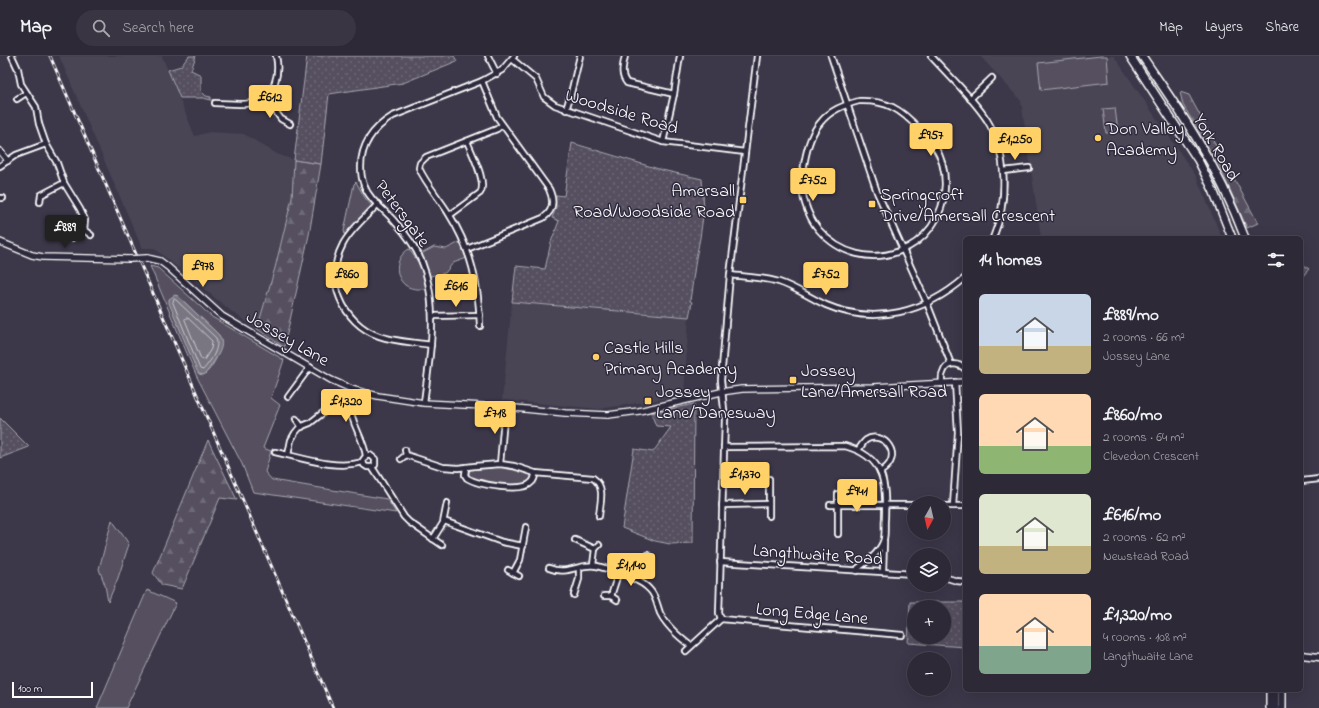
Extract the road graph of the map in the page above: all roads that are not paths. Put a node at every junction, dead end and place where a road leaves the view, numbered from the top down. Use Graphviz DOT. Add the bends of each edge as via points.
graph roads {
  1 [pos="12,56"];
  2 [pos="276,56"];
  3 [pos="488,56"];
  4 [pos="580,56"];
  5 [pos="625,56"];
  6 [pos="680,56"];
  7 [pos="756,56"];
  8 [pos="831,56"];
  9 [pos="931,56"];
  10 [pos="1130,56"];
  11 [pos="1142,56"];
  12 [pos="513,58"];
  13 [pos="497,74"];
  14 [pos="992,78"];
  15 [pos="482,81"];
  16 [pos="26,93"];
  17 [pos="674,94"];
  18 [pos="264,97"];
  19 [pos="17,99"];
  20 [pos="970,99"];
  21 [pos="215,103"];
  22 [pos="847,104"];
  23 [pos="566,110"];
  24 [pos="290,124"];
  25 [pos="502,125"];
  26 [pos="467,141"];
  27 [pos="663,142"];
  28 [pos="46,144"];
  29 [pos="0,151"];
  30 [pos="745,152"];
  31 [pos="8,161"];
  32 [pos="0,166"];
  33 [pos="1029,168"];
  34 [pos="1003,171"];
  35 [pos="64,183"];
  36 [pos="36,191"];
  37 [pos="41,195"];
  38 [pos="40,202"];
  39 [pos="378,204"];
  40 [pos="450,215"];
  41 [pos="84,230"];
  42 [pos="91,235"];
  43 [pos="995,236"];
  44 [pos="1231,236"];
  45 [pos="1244,236"];
  46 [pos="72,238"];
  47 [pos="0,242"];
  48 [pos="467,249"];
  49 [pos="903,250"];
  50 [pos="730,275"];
  51 [pos="963,280"];
  52 [pos="927,304"];
  53 [pos="480,315"];
  54 [pos="433,316"];
  55 [pos="480,326"];
  56 [pos="431,345"];
  57 [pos="951,364"];
  58 [pos="310,367"];
  59 [pos="963,367"];
  60 [pos="955,382"];
  61 [pos="963,382"];
  62 [pos="942,384"];
  63 [pos="354,390"];
  64 [pos="721,392"];
  65 [pos="288,397"];
  66 [pos="424,403"];
  67 [pos="505,407"];
  68 [pos="324,412"];
  69 [pos="296,419"];
  70 [pos="302,427"];
  71 [pos="724,447"];
  72 [pos="858,450"];
  73 [pos="275,452"];
  74 [pos="288,455"];
  75 [pos="366,456"];
  76 [pos="401,459"];
  77 [pos="363,462"];
  78 [pos="500,464"];
  79 [pos="372,467"];
  80 [pos="466,467"];
  81 [pos="880,472"];
  82 [pos="535,473"];
  83 [pos="769,479"];
  84 [pos="1319,479"];
  85 [pos="1303,481"];
  86 [pos="838,494"];
  87 [pos="447,502"];
  88 [pos="769,504"];
  89 [pos="838,504"];
  90 [pos="722,505"];
  91 [pos="830,505"];
  92 [pos="885,505"];
  93 [pos="907,505"];
  94 [pos="953,506"];
  95 [pos="963,506"];
  96 [pos="599,516"];
  97 [pos="769,516"];
  98 [pos="444,522"];
  99 [pos="526,527"];
  100 [pos="838,534"];
  101 [pos="433,538"];
  102 [pos="575,540"];
  103 [pos="884,541"];
  104 [pos="442,545"];
  105 [pos="522,546"];
  106 [pos="648,555"];
  107 [pos="720,562"];
  108 [pos="594,565"];
  109 [pos="549,568"];
  110 [pos="579,568"];
  111 [pos="857,571"];
  112 [pos="884,572"];
  113 [pos="618,574"];
  114 [pos="907,574"];
  115 [pos="519,576"];
  116 [pos="951,579"];
  117 [pos="638,581"];
  118 [pos="963,582"];
  119 [pos="574,595"];
  120 [pos="604,596"];
  121 [pos="611,596"];
  122 [pos="617,600"];
  123 [pos="721,619"];
  124 [pos="902,635"];
  125 [pos="691,646"];
  126 [pos="686,651"];
  127 [pos="1303,656"];
  128 [pos="1319,657"];
  129 [pos="1270,692"];
  130 [pos="1275,692"];
  131 [pos="1282,692"];
  132 [pos="1270,708"];
  133 [pos="1275,708"];
  134 [pos="1282,708"];
  1 -- 16 [label="street"];
  2 -- 18 [label="street" via="275,84"];
  3 -- 13 [label="street"];
  4 -- 23 [label="street"];
  5 -- 17 [label="street" via="622,77 626,83"];
  6 -- 17 [label="street"];
  7 -- 30 [label="street"];
  8 -- 22 [label="street"];
  9 -- 20 [label="street"];
  10 -- 44 [label="highway, York Road" via="1198,160"];
  11 -- 45 [label="highway, York Road" via="1202,147 1222,183"];
  12 -- 13 [label="street, Petersgate"];
  12 -- 23 [label="street, Woodside Road" via="536,79 549,102"];
  13 -- 15 [label="street, Petersgate"];
  14 -- 20 [label="street"];
  15 -- 25 [label="street"];
  15 -- 39 [label="street, Petersgate" via="393,116 378,126 368,138 362,154 361,174 364,185"];
  16 -- 19 [label="street"];
  16 -- 28 [label="street" via="36,107"];
  17 -- 27 [label="street"];
  18 -- 21 [label="street" via="249,103"];
  18 -- 24 [label="street" via="281,119"];
  20 -- 34 [label="street" via="993,132"];
  22 -- 49 [label="street" via="877,192"];
  22 -- 49 [label="street" via="869,101 896,108 928,138 941,160 945,180 941,209 932,227 923,237"];
  22 -- 49 [label="street" via="820,122 809,141 803,184 805,203 819,230 843,249 860,255 879,256"];
  23 -- 27 [label="street, Woodside Road"];
  25 -- 26 [label="street"];
  25 -- 48 [label="street" via="549,189 552,196 551,210 543,218"];
  26 -- 40 [label="street" via="483,190"];
  26 -- 40 [label="street" via="426,156 420,163 419,168"];
  27 -- 30 [label="street, Woodside Road"];
  28 -- 31 [label="street" via="16,155"];
  28 -- 35 [label="street" via="57,163"];
  29 -- 31 [label="street"];
  30 -- 50 [label="street"];
  31 -- 32 [label="street"];
  33 -- 34 [label="street"];
  34 -- 43 [label="street" via="1002,203"];
  35 -- 37 [label="street"];
  35 -- 41 [label="street" via="85,220"];
  36 -- 37 [label="street"];
  37 -- 38 [label="street"];
  39 -- 54 [label="street, Petersgate" via="406,235 420,259 430,288"];
  39 -- 56 [label="street" via="349,235 340,249 336,263 337,294 347,313 358,325 372,334"];
  40 -- 48 [label="street"];
  41 -- 42 [label="street"];
  41 -- 46 [label="street"];
  47 -- 58 [label="street, Jossey Lane, bridge" via="43,257 147,258 160,261 222,316"];
  48 -- 53 [label="street" via="478,292"];
  49 -- 52 [label="street"];
  50 -- 52 [label="street" via="787,285 826,305 849,312 891,314"];
  50 -- 64 [label="street"];
  51 -- 52 [label="street"];
  52 -- 57 [label="street"];
  53 -- 54 [label="street"];
  53 -- 55 [label="street"];
  54 -- 56 [label="street, Petersgate"];
  56 -- 66 [label="street, Petersgate"];
  57 -- 59 [label="street"];
  57 -- 62 [label="street" via="943,372"];
  58 -- 63 [label="street, Jossey Lane"];
  58 -- 65 [label="street"];
  60 -- 61 [label="street, Jossey Lane"];
  60 -- 62 [label="street, Jossey Lane"];
  60 -- 94 [label="street" via="958,432"];
  62 -- 64 [label="street, Jossey Lane" via="766,388"];
  63 -- 66 [label="street, Jossey Lane"];
  63 -- 75 [label="street" via="350,412"];
  64 -- 67 [label="street, Jossey Lane" via="658,408 620,414 565,413"];
  64 -- 71 [label="street" via="725,419"];
  66 -- 67 [label="street, Jossey Lane"];
  67 -- 78 [label="street"];
  68 -- 70 [label="street" via="310,424"];
  69 -- 70 [label="street"];
  70 -- 74 [label="street" via="293,436"];
  71 -- 72 [label="street" via="845,446"];
  71 -- 90 [label="street"];
  72 -- 81 [label="street" via="870,459"];
  72 -- 81 [label="street" via="868,439 877,438 886,442 891,449 892,459 889,466"];
  73 -- 74 [label="street"];
  74 -- 77 [label="street" via="339,465"];
  75 -- 77 [label="street"];
  75 -- 79 [label="street" via="373,456 375,459 375,465"];
  76 -- 80 [label="street" via="405,452 443,467"];
  77 -- 79 [label="street" via="366,466"];
  78 -- 80 [label="street"];
  78 -- 82 [label="street"];
  79 -- 101 [label="street" via="404,517"];
  80 -- 82 [label="street" via="467,478 490,486 512,487 530,484"];
  81 -- 92 [label="street" via="884,481"];
  82 -- 96 [label="street" via="588,477 596,481 601,493"];
  83 -- 88 [label="street"];
  84 -- 85 [label="street"];
  86 -- 89 [label="street"];
  87 -- 98 [label="street"];
  88 -- 90 [label="street"];
  88 -- 97 [label="street"];
  89 -- 91 [label="street"];
  89 -- 92 [label="street"];
  89 -- 100 [label="street"];
  90 -- 107 [label="street"];
  92 -- 93 [label="street"];
  92 -- 103 [label="street"];
  94 -- 95 [label="street"];
  98 -- 101 [label="street"];
  98 -- 105 [label="street" via="502,542"];
  99 -- 105 [label="street"];
  101 -- 104 [label="street"];
  102 -- 108 [label="street" via="597,547"];
  103 -- 111 [label="street"];
  103 -- 112 [label="street"];
  105 -- 115 [label="street" via="520,560 511,572"];
  106 -- 117 [label="street"];
  107 -- 111 [label="street, Langthwaite Road"];
  107 -- 123 [label="street"];
  108 -- 110 [label="street"];
  108 -- 113 [label="street"];
  109 -- 110 [label="street" via="560,571"];
  110 -- 119 [label="street" via="579,579"];
  111 -- 112 [label="street, Langthwaite Road"];
  112 -- 114 [label="street, Langthwaite Road"];
  113 -- 117 [label="street"];
  113 -- 121 [label="street"];
  116 -- 118 [label="street"];
  117 -- 125 [label="street" via="654,595 669,627"];
  120 -- 121 [label="street"];
  121 -- 122 [label="street"];
  123 -- 124 [label="street, Long Edge Lane"];
  123 -- 125 [label="street"];
  125 -- 126 [label="street"];
  127 -- 128 [label="main road"];
  129 -- 132 [label="highway"];
  130 -- 133 [label="highway"];
  131 -- 134 [label="highway"];
}
